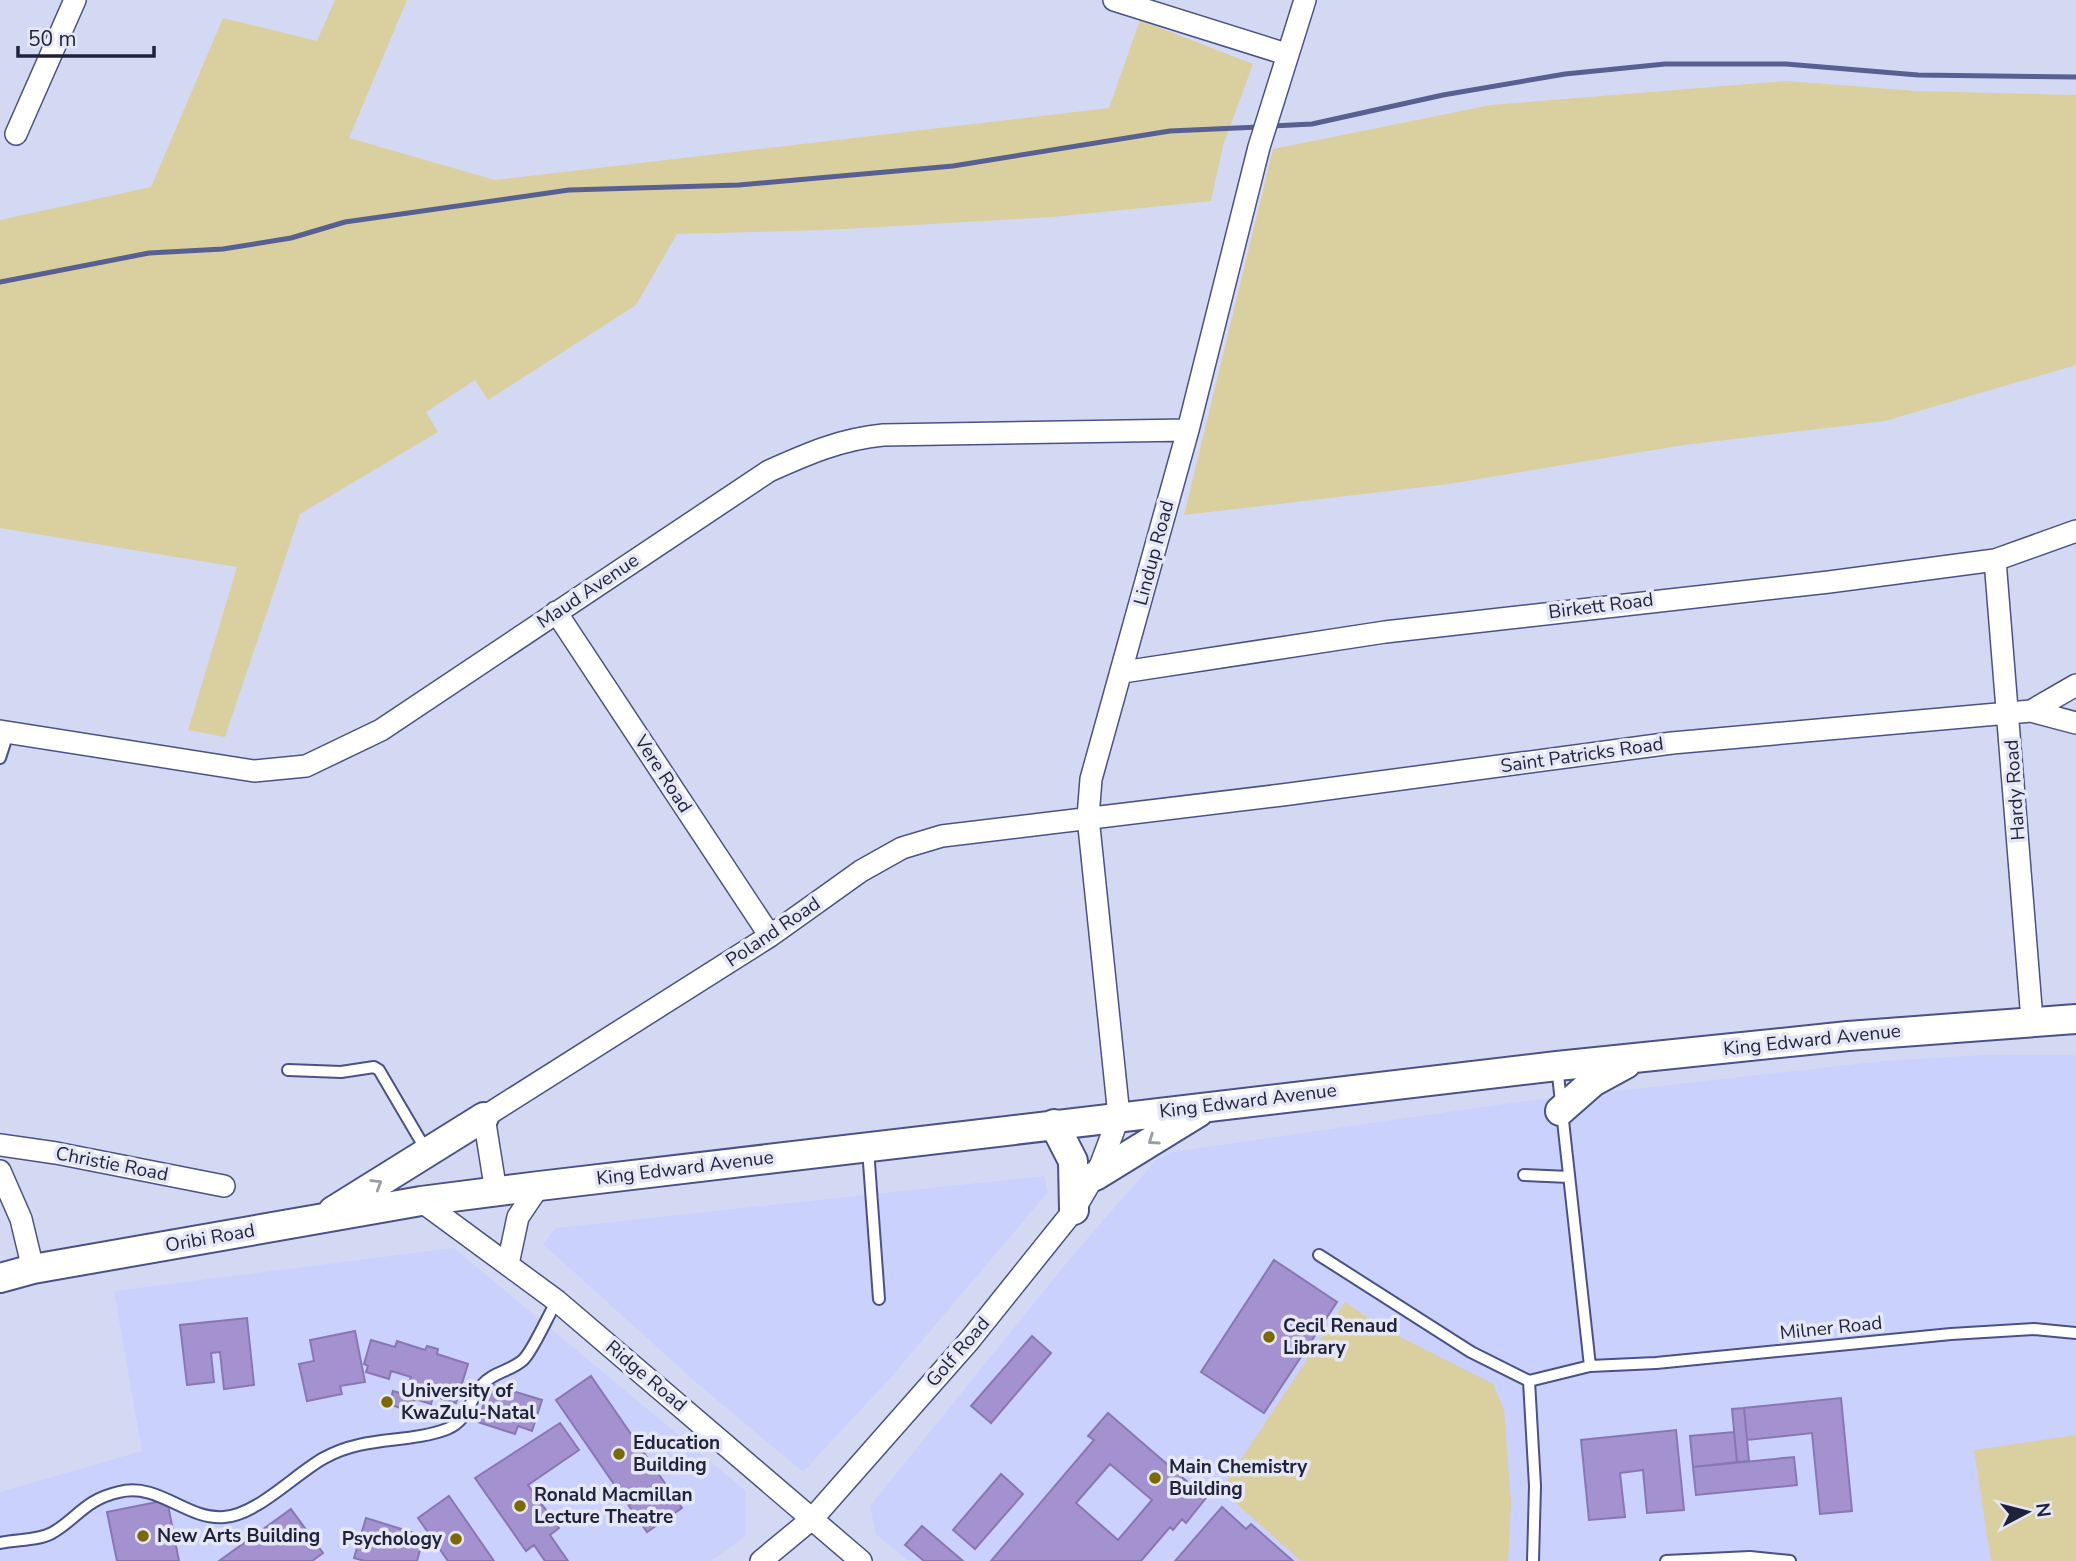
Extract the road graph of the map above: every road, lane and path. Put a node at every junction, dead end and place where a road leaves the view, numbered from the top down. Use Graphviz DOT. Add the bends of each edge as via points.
graph roads {
  1 [pos="75,0"];
  2 [pos="1114,0"];
  3 [pos="1305,0"];
  4 [pos="1286,54"];
  5 [pos="16,134"];
  6 [pos="1188,430"];
  7 [pos="2076,531"];
  8 [pos="1995,560"];
  9 [pos="556,612"];
  10 [pos="1123,671"];
  11 [pos="2076,685"];
  12 [pos="2031,711"];
  13 [pos="2009,715"];
  14 [pos="2076,723"];
  15 [pos="4,732"];
  16 [pos="0,758"];
  17 [pos="1088,817"];
  18 [pos="770,936"];
  19 [pos="2032,1020"];
  20 [pos="2076,1020"];
  21 [pos="1642,1057"];
  22 [pos="1557,1066"];
  23 [pos="288,1070"];
  24 [pos="1211,1105"];
  25 [pos="1560,1111"];
  26 [pos="1119,1116"];
  27 [pos="484,1117"];
  28 [pos="1054,1124"];
  29 [pos="0,1145"];
  30 [pos="867,1146"];
  31 [pos="427,1153"];
  32 [pos="0,1171"];
  33 [pos="1524,1175"];
  34 [pos="1095,1176"];
  35 [pos="1569,1177"];
  36 [pos="224,1186"];
  37 [pos="539,1186"];
  38 [pos="496,1192"];
  39 [pos="422,1201"];
  40 [pos="1074,1210"];
  41 [pos="319,1220"];
  42 [pos="1319,1255"];
  43 [pos="508,1264"];
  44 [pos="33,1269"];
  45 [pos="0,1278"];
  46 [pos="879,1298"];
  47 [pos="557,1301"];
  48 [pos="2076,1333"];
  49 [pos="1590,1366"];
  50 [pos="1529,1381"];
  51 [pos="813,1518"];
  52 [pos="0,1543"];
  53 [pos="761,1561"];
  54 [pos="861,1561"];
  55 [pos="1534,1561"];
  56 [pos="1666,1561"];
  57 [pos="1790,1561"];
  1 -- 5 [label="street"];
  2 -- 4 [label="street"];
  3 -- 4 [label="street, Lindup Road"];
  4 -- 6 [label="street, Lindup Road" via="1258,147"];
  6 -- 9 [label="street, Maud Avenue" via="853,438 768,471"];
  6 -- 10 [label="street, Lindup Road"];
  7 -- 8 [label="street, Birkett Road"];
  8 -- 10 [label="street, Birkett Road" via="1480,620"];
  8 -- 13 [label="street, Hardy Road"];
  9 -- 15 [label="street, Maud Avenue" via="381,730 306,766 254,771"];
  9 -- 18 [label="street, Vere Road"];
  10 -- 17 [label="street, Lindup Road" via="1091,779"];
  11 -- 12 [label="street"];
  12 -- 13 [label="street, Saint Patricks Road"];
  12 -- 14 [label="street, Saint Patricks Road"];
  13 -- 17 [label="street, Saint Patricks Road" via="1672,743"];
  13 -- 19 [label="street, Hardy Road"];
  15 -- 16 [label="lane"];
  17 -- 18 [label="street, Poland Road" via="942,836 902,848 861,871"];
  17 -- 26 [label="street, Lindup Road"];
  18 -- 27 [label="street, Poland Road"];
  19 -- 20 [label="street, King Edward Avenue"];
  19 -- 21 [label="street, King Edward Avenue"];
  21 -- 22 [label="street, King Edward Avenue"];
  21 -- 25 [label="street" via="1603,1075"];
  22 -- 24 [label="street, King Edward Avenue"];
  22 -- 25 [label="lane"];
  23 -- 31 [label="lane" via="341,1072 374,1066"];
  24 -- 26 [label="street, King Edward Avenue"];
  24 -- 34 [label="street, one-way"];
  25 -- 35 [label="lane"];
  26 -- 28 [label="street, King Edward Avenue"];
  26 -- 34 [label="street, Golf Road"];
  27 -- 31 [label="street"];
  27 -- 38 [label="street"];
  28 -- 30 [label="street, King Edward Avenue"];
  28 -- 40 [label="street" via="1073,1161"];
  29 -- 36 [label="street, Christie Road"];
  30 -- 37 [label="street, King Edward Avenue"];
  30 -- 46 [label="lane"];
  41 -- 31 [label="street, one-way"];
  32 -- 44 [label="street" via="21,1219"];
  33 -- 35 [label="lane"];
  34 -- 40 [label="street, Golf Road"];
  35 -- 49 [label="lane"];
  37 -- 38 [label="street, King Edward Avenue"];
  37 -- 43 [label="street" via="518,1217"];
  38 -- 39 [label="street, King Edward Avenue"];
  39 -- 41 [label="street, Oribi Road"];
  39 -- 43 [label="street, Ridge Road"];
  40 -- 51 [label="street, Golf Road" via="969,1341"];
  41 -- 44 [label="street, Oribi Road"];
  42 -- 50 [label="lane" via="1471,1352"];
  43 -- 47 [label="street, Ridge Road"];
  44 -- 45 [label="street, Oribi Road"];
  47 -- 51 [label="street, Ridge Road"];
  47 -- 52 [label="lane" via="528,1355 483,1384 465,1415 445,1429 349,1446 293,1477 250,1509 227,1517 203,1514 146,1490 131,1490 89,1504 50,1534"];
  48 -- 49 [label="lane, Milner Road" via="2034,1329 1951,1334"];
  49 -- 50 [label="lane, Milner Road"];
  50 -- 55 [label="lane"];
  51 -- 53 [label="street, Golf Road"];
  51 -- 54 [label="street, Ridge Road"];
  56 -- 57 [label="lane"];
}
